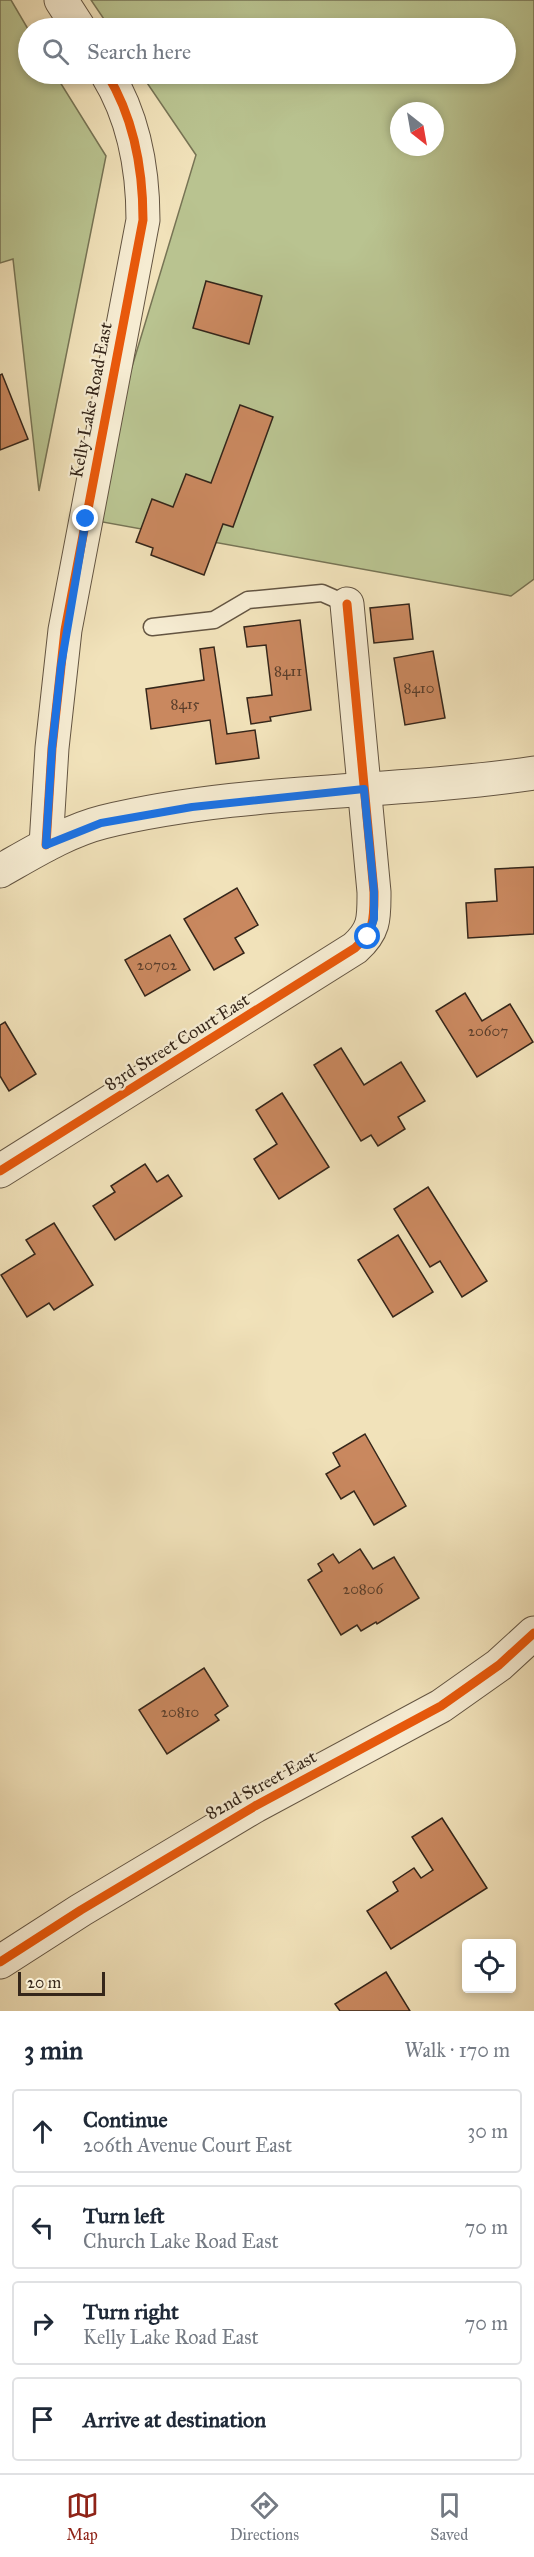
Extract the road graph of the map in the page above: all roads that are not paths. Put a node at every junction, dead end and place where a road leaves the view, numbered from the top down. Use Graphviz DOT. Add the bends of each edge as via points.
graph roads {
  1 [pos="62,0"];
  2 [pos="73,18"];
  3 [pos="112,84"];
  4 [pos="347,604"];
  5 [pos="152,627"];
  6 [pos="534,773"];
  7 [pos="364,789"];
  8 [pos="46,845"];
  9 [pos="0,871"];
  10 [pos="0,1170"];
  11 [pos="534,1633"];
  12 [pos="0,1962"];
  1 -- 2 [label="street"];
  3 -- 8 [label="street, Kelly Lake Road East" via="137,147 143,181 143,220 65,630"];
  4 -- 5 [label="lane" via="322,593 248,600 214,620"];
  4 -- 7 [label="street"];
  6 -- 7 [label="street"];
  7 -- 8 [label="street" via="192,807 101,823"];
  7 -- 10 [label="street, 83rd Street Court East" via="374,892 374,919 368,937 259,1010"];
  8 -- 9 [label="street"];
  11 -- 12 [label="street, 82nd Street East" via="499,1665 441,1706 255,1806"];
}
